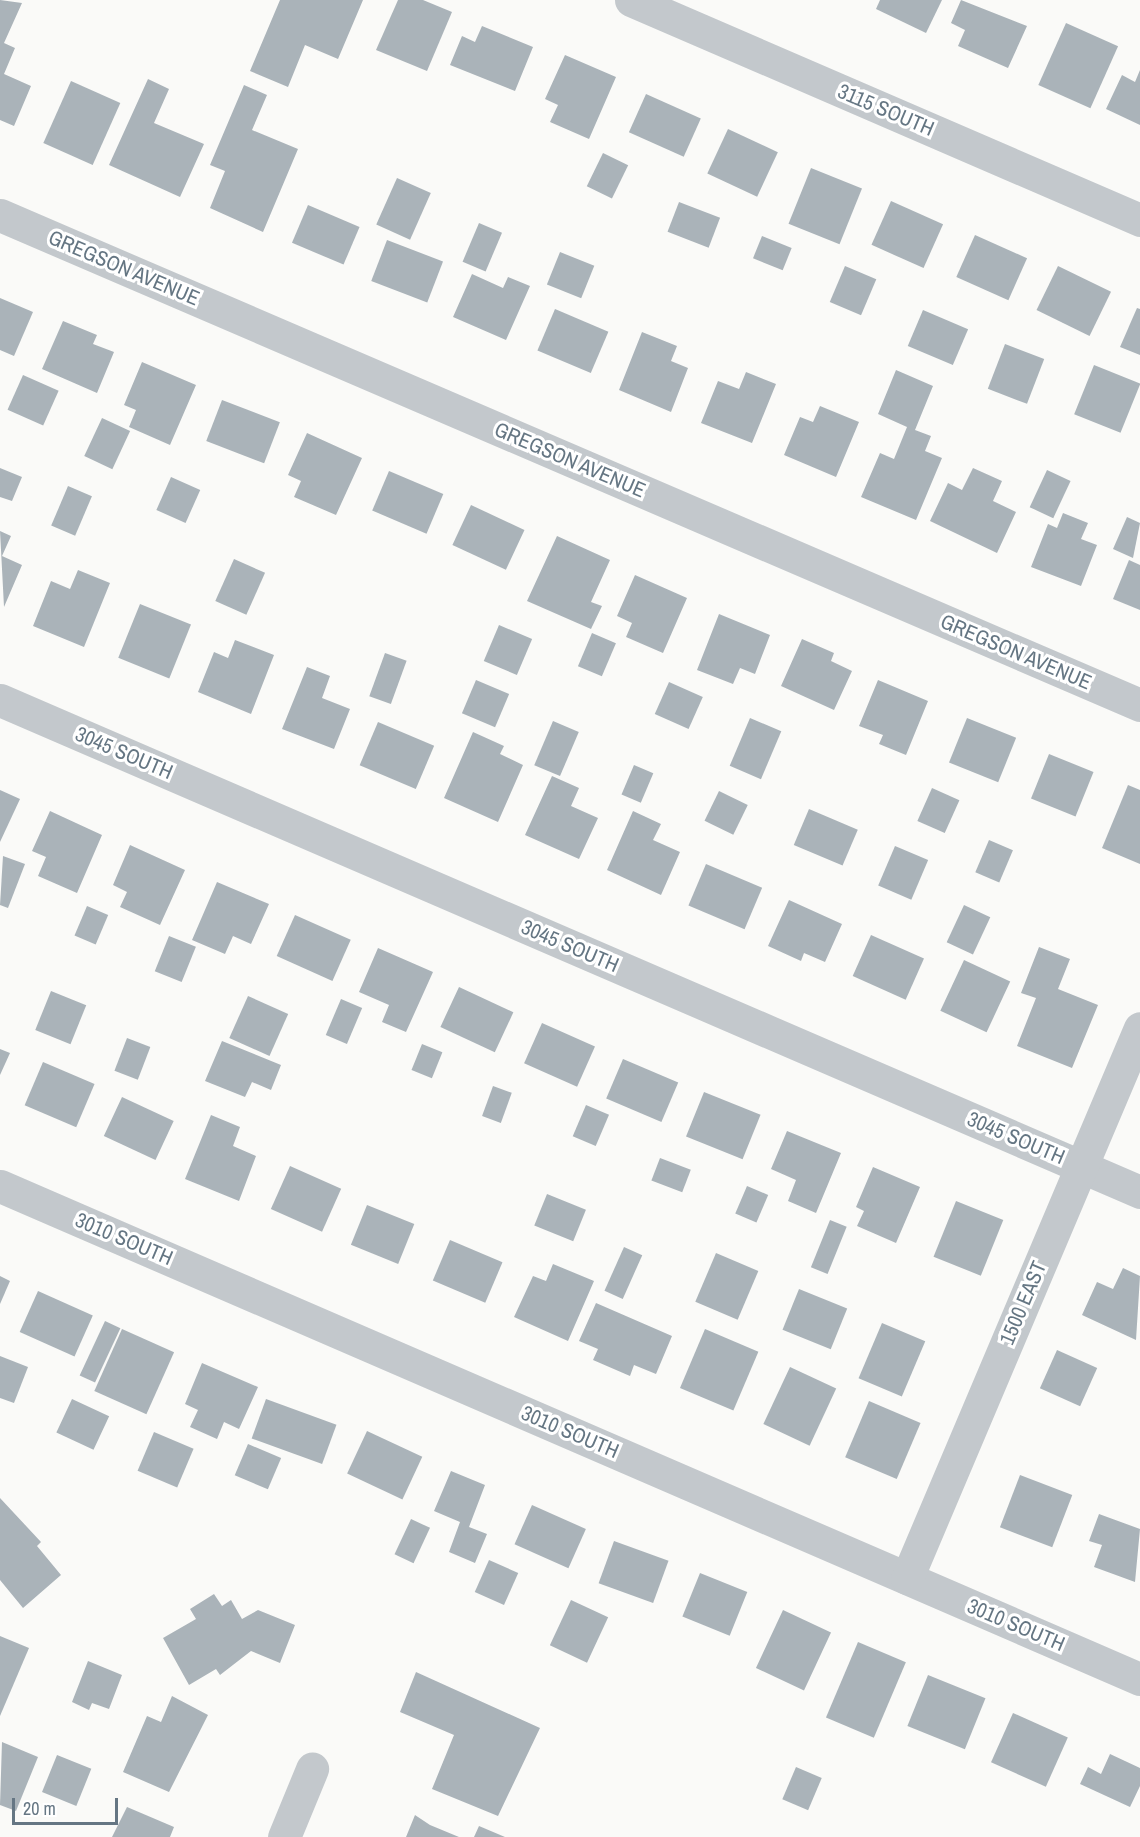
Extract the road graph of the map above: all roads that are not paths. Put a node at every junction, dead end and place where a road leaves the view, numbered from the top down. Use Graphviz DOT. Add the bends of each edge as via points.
graph roads {
  1 [pos="631,0"];
  2 [pos="0,215"];
  3 [pos="1140,220"];
  4 [pos="0,700"];
  5 [pos="1140,705"];
  6 [pos="1140,1028"];
  7 [pos="1081,1167"];
  8 [pos="0,1186"];
  9 [pos="1140,1192"];
  10 [pos="907,1578"];
  11 [pos="1140,1679"];
  12 [pos="312,1768"];
  13 [pos="284,1837"];
  1 -- 3 [label="street, 3115 SOUTH"];
  2 -- 5 [label="street, GREGSON AVENUE"];
  4 -- 7 [label="street, 3045 SOUTH"];
  6 -- 7 [label="street, 1500 EAST"];
  7 -- 9 [label="street, 3045 SOUTH"];
  7 -- 10 [label="street, 1500 EAST"];
  8 -- 10 [label="street, 3010 SOUTH"];
  10 -- 11 [label="street, 3010 SOUTH"];
  12 -- 13 [label="street"];
}
